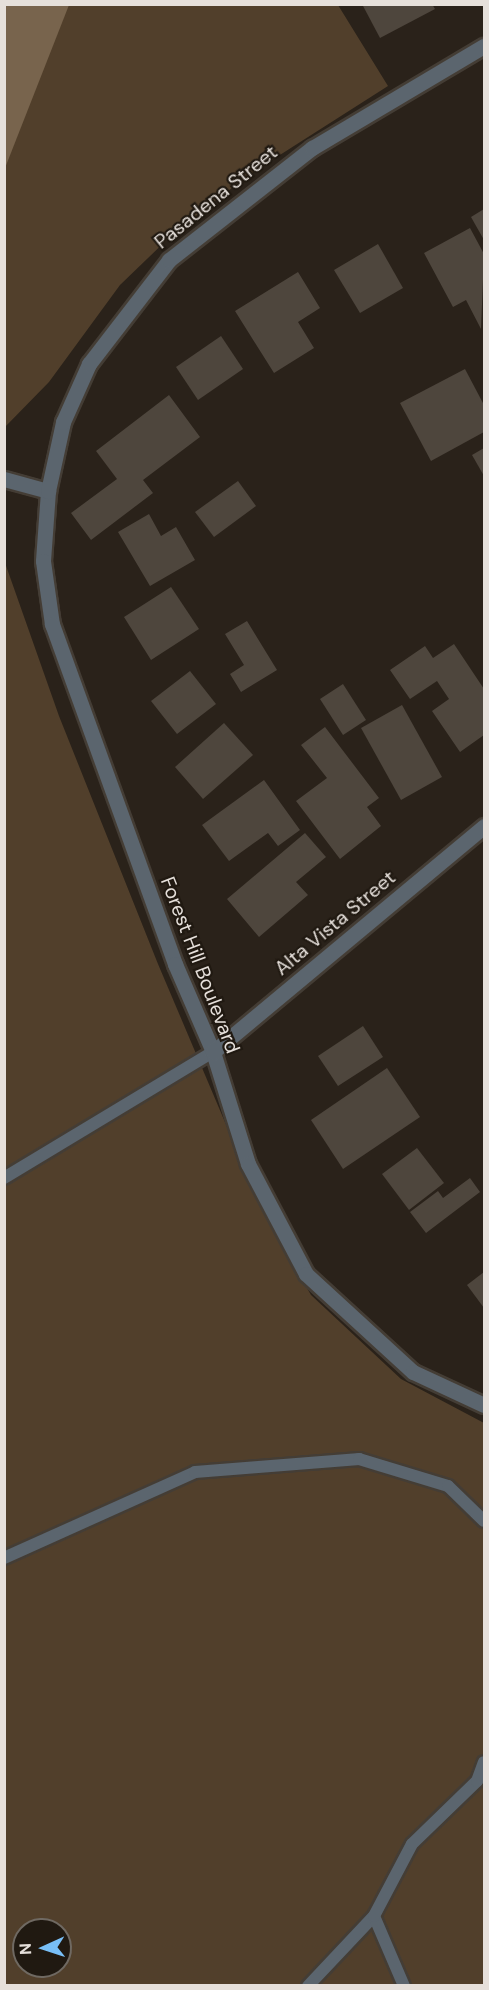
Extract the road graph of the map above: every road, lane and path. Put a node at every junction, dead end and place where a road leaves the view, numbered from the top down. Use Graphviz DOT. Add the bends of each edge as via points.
graph roads {
  1 [pos="484,46"];
  2 [pos="4,479"];
  3 [pos="48,491"];
  4 [pos="484,826"];
  5 [pos="213,1052"];
  6 [pos="4,1178"];
  7 [pos="484,1405"];
  8 [pos="484,1521"];
  9 [pos="4,1558"];
  10 [pos="484,1762"];
  11 [pos="374,1916"];
  12 [pos="308,1986"];
  13 [pos="404,1986"];
  1 -- 3 [label="street, Pasadena Street" via="312,148 169,260 84,374 63,422"];
  2 -- 3 [label="street"];
  3 -- 5 [label="street, Forest Hill Boulevard" via="43,561 52,624 175,964"];
  4 -- 5 [label="street, Alta Vista Street"];
  5 -- 6 [label="lane"];
  5 -- 7 [label="street, Forest Hill Boulevard" via="248,1164 306,1274 413,1371"];
  8 -- 9 [label="lane" via="448,1486 359,1459 195,1472"];
  10 -- 11 [label="lane" via="477,1781 412,1844"];
  11 -- 12 [label="lane"];
  11 -- 13 [label="lane"];
}
